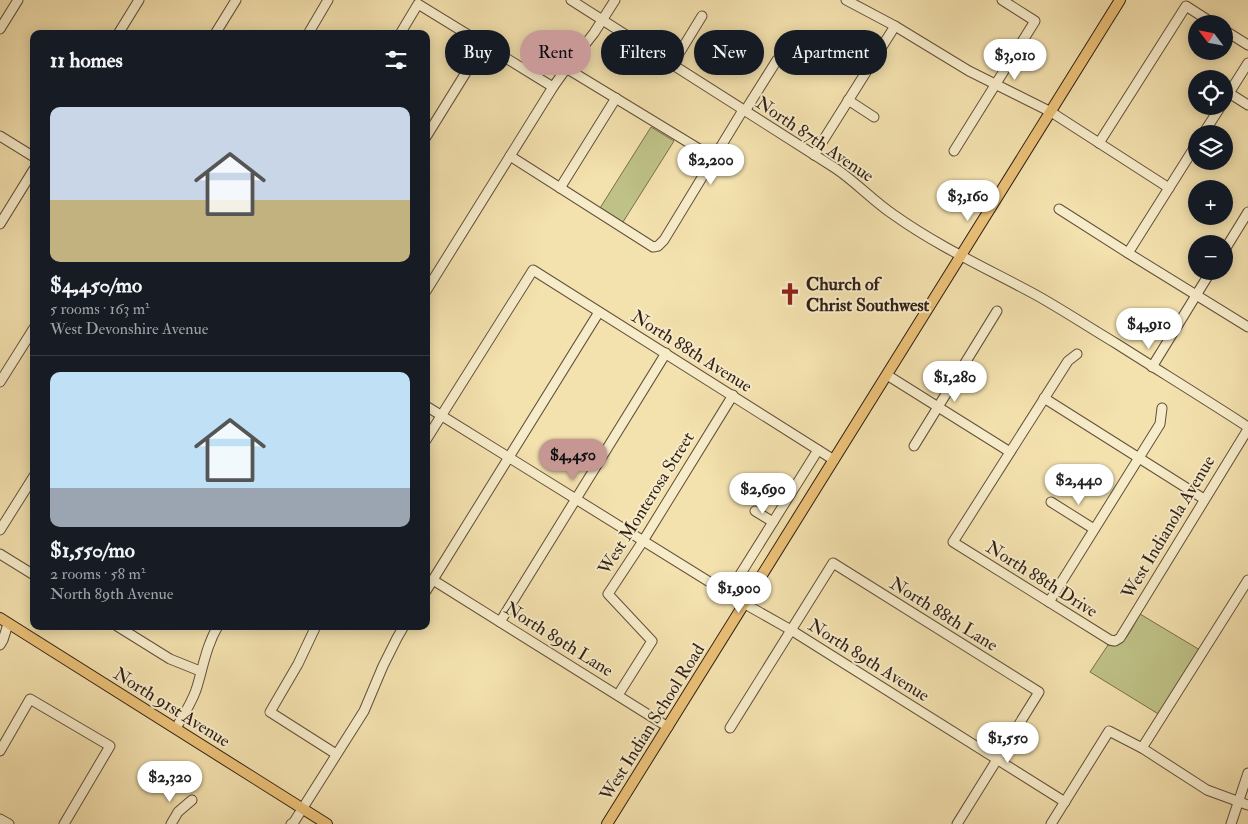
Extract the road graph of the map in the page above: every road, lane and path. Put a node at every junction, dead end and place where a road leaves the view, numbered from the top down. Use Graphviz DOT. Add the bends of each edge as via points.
graph roads {
  1 [pos="18,0"];
  2 [pos="139,0"];
  3 [pos="236,0"];
  4 [pos="328,0"];
  5 [pos="571,0"];
  6 [pos="614,0"];
  7 [pos="846,0"];
  8 [pos="1002,0"];
  9 [pos="1120,0"];
  10 [pos="1200,15"];
  11 [pos="702,16"];
  12 [pos="602,20"];
  13 [pos="895,26"];
  14 [pos="0,29"];
  15 [pos="120,30"];
  16 [pos="218,30"];
  17 [pos="310,30"];
  18 [pos="402,30"];
  19 [pos="460,30"];
  20 [pos="618,30"];
  21 [pos="1233,36"];
  22 [pos="591,37"];
  23 [pos="684,45"];
  24 [pos="1248,46"];
  25 [pos="510,61"];
  26 [pos="774,63"];
  27 [pos="1248,63"];
  28 [pos="684,73"];
  29 [pos="464,75"];
  30 [pos="561,75"];
  31 [pos="578,75"];
  32 [pos="994,85"];
  33 [pos="1233,86"];
  34 [pos="553,87"];
  35 [pos="616,98"];
  36 [pos="848,100"];
  37 [pos="1233,100"];
  38 [pos="1248,105"];
  39 [pos="744,111"];
  40 [pos="1051,112"];
  41 [pos="874,117"];
  42 [pos="430,130"];
  43 [pos="0,136"];
  44 [pos="1099,143"];
  45 [pos="954,151"];
  46 [pos="30,155"];
  47 [pos="814,155"];
  48 [pos="510,156"];
  49 [pos="714,158"];
  50 [pos="1188,158"];
  51 [pos="30,175"];
  52 [pos="560,188"];
  53 [pos="1169,188"];
  54 [pos="1059,209"];
  55 [pos="1248,212"];
  56 [pos="0,224"];
  57 [pos="1233,236"];
  58 [pos="1128,253"];
  59 [pos="960,257"];
  60 [pos="1205,280"];
  61 [pos="430,285"];
  62 [pos="1196,295"];
  63 [pos="997,311"];
  64 [pos="600,312"];
  65 [pos="1248,327"];
  66 [pos="30,334"];
  67 [pos="666,353"];
  68 [pos="1076,354"];
  69 [pos="1152,366"];
  70 [pos="888,375"];
  71 [pos="0,382"];
  72 [pos="733,396"];
  73 [pos="1044,398"];
  74 [pos="938,406"];
  75 [pos="430,408"];
  76 [pos="1162,408"];
  77 [pos="441,415"];
  78 [pos="1248,428"];
  79 [pos="430,433"];
  80 [pos="914,446"];
  81 [pos="818,450"];
  82 [pos="1010,452"];
  83 [pos="509,458"];
  84 [pos="1139,459"];
  85 [pos="834,460"];
  86 [pos="30,482"];
  87 [pos="576,498"];
  88 [pos="1204,499"];
  89 [pos="1051,502"];
  90 [pos="755,511"];
  91 [pos="773,522"];
  92 [pos="0,530"];
  93 [pos="1094,530"];
  94 [pos="643,541"];
  95 [pos="0,554"];
  96 [pos="30,573"];
  97 [pos="433,580"];
  98 [pos="1248,580"];
  99 [pos="430,585"];
  100 [pos="728,594"];
  101 [pos="1049,602"];
  102 [pos="745,604"];
  103 [pos="4,621"];
  104 [pos="500,622"];
  105 [pos="126,630"];
  106 [pos="216,630"];
  107 [pos="314,630"];
  108 [pos="402,630"];
  109 [pos="790,630"];
  110 [pos="0,631"];
  111 [pos="1115,641"];
  112 [pos="0,645"];
  113 [pos="200,670"];
  114 [pos="618,695"];
  115 [pos="668,727"];
  116 [pos="176,728"];
  117 [pos="730,728"];
  118 [pos="1142,748"];
  119 [pos="0,752"];
  120 [pos="336,754"];
  121 [pos="997,759"];
  122 [pos="1248,773"];
  123 [pos="192,800"];
  124 [pos="1238,801"];
  125 [pos="1065,802"];
  126 [pos="1248,805"];
  127 [pos="302,808"];
  128 [pos="0,819"];
  129 [pos="293,823"];
  130 [pos="9,824"];
  131 [pos="64,824"];
  132 [pos="170,824"];
  133 [pos="327,824"];
  134 [pos="608,824"];
  135 [pos="957,824"];
  136 [pos="1051,824"];
  137 [pos="1231,824"];
  1 -- 14 [label="street"];
  2 -- 15 [label="street"];
  3 -- 16 [label="street"];
  4 -- 17 [label="street"];
  5 -- 12 [label="street, North 87th Avenue"];
  6 -- 12 [label="street"];
  7 -- 13 [label="street"];
  8 -- 32 [label="street" via="1035,21"];
  9 -- 40 [label="main road, West Indian School Road"];
  10 -- 44 [label="street" via="1186,6"];
  11 -- 23 [label="street"];
  12 -- 20 [label="street, North 87th Avenue"];
  12 -- 22 [label="street"];
  13 -- 32 [label="street"];
  13 -- 36 [label="street"];
  18 -- 19 [label="street" via="418,4"];
  21 -- 24 [label="street"];
  25 -- 34 [label="street"];
  26 -- 39 [label="street"];
  27 -- 33 [label="street"];
  28 -- 39 [label="street, North 87th Avenue"];
  29 -- 42 [label="street"];
  30 -- 34 [label="street"];
  31 -- 35 [label="street"];
  32 -- 40 [label="street"];
  32 -- 45 [label="street"];
  34 -- 48 [label="street"];
  35 -- 49 [label="street"];
  35 -- 52 [label="street"];
  36 -- 41 [label="street"];
  36 -- 47 [label="street"];
  37 -- 38 [label="street"];
  39 -- 47 [label="street, North 87th Avenue"];
  39 -- 49 [label="street"];
  40 -- 44 [label="street"];
  40 -- 59 [label="main road, West Indian School Road"];
  43 -- 46 [label="street"];
  44 -- 53 [label="street"];
  47 -- 59 [label="street, North 87th Avenue" via="847,176 894,215"];
  48 -- 52 [label="street"];
  48 -- 61 [label="street"];
  49 -- 52 [label="street" via="664,240 653,247"];
  50 -- 53 [label="street"];
  51 -- 56 [label="street"];
  53 -- 58 [label="street"];
  54 -- 58 [label="street"];
  55 -- 57 [label="street"];
  58 -- 62 [label="street"];
  59 -- 69 [label="street, North 87th Avenue" via="1036,296"];
  59 -- 70 [label="main road, West Indian School Road"];
  60 -- 62 [label="street"];
  62 -- 65 [label="street"];
  62 -- 69 [label="street"];
  63 -- 74 [label="street"];
  64 -- 67 [label="street, North 88th Avenue"];
  64 -- 77 [label="street, North 88th Avenue" via="533,270"];
  64 -- 83 [label="street"];
  66 -- 71 [label="street"];
  67 -- 72 [label="street, North 88th Avenue"];
  67 -- 87 [label="street"];
  68 -- 73 [label="street" via="1068,360"];
  69 -- 78 [label="street, North 87th Avenue"];
  70 -- 74 [label="street"];
  70 -- 85 [label="main road, West Indian School Road"];
  72 -- 81 [label="street, North 88th Avenue"];
  72 -- 94 [label="street, West Monterosa Street"];
  73 -- 82 [label="street"];
  73 -- 84 [label="street"];
  74 -- 80 [label="street"];
  74 -- 82 [label="street"];
  75 -- 77 [label="street, North 89th Avenue"];
  76 -- 84 [label="street" via="1160,424"];
  77 -- 79 [label="street"];
  77 -- 83 [label="street, North 89th Avenue"];
  78 -- 88 [label="street, West Indianola Avenue"];
  81 -- 85 [label="street, North 88th Avenue"];
  81 -- 91 [label="street"];
  82 -- 101 [label="street, North 88th Drive" via="953,542"];
  83 -- 87 [label="street, North 89th Avenue"];
  83 -- 97 [label="street"];
  84 -- 88 [label="street"];
  84 -- 93 [label="street"];
  85 -- 102 [label="main road, West Indian School Road"];
  86 -- 92 [label="street"];
  87 -- 94 [label="street, North 89th Avenue"];
  87 -- 104 [label="street"];
  88 -- 111 [label="street, West Indianola Avenue" via="1120,638"];
  89 -- 93 [label="street"];
  90 -- 91 [label="street"];
  91 -- 100 [label="street"];
  93 -- 101 [label="street"];
  94 -- 100 [label="street, North 89th Avenue"];
  94 -- 114 [label="street, West Monterosa Street" via="608,594 652,641"];
  95 -- 96 [label="street"];
  97 -- 99 [label="street"];
  97 -- 104 [label="street, North 89th Lane"];
  98 -- 118 [label="street"];
  100 -- 102 [label="street, North 89th Avenue"];
  101 -- 111 [label="street, North 88th Drive"];
  102 -- 109 [label="street, North 89th Avenue"];
  102 -- 115 [label="main road, West Indian School Road"];
  103 -- 110 [label="street"];
  103 -- 112 [label="street"];
  103 -- 116 [label="main road, North 91st Avenue"];
  104 -- 114 [label="street, North 89th Lane"];
  105 -- 113 [label="street" via="170,659"];
  106 -- 113 [label="street"];
  107 -- 120 [label="street" via="270,712"];
  108 -- 120 [label="street" via="364,711"];
  109 -- 117 [label="street"];
  109 -- 121 [label="street, North 89th Avenue"];
  109 -- 121 [label="street, North 88th Lane" via="832,563 1039,692"];
  113 -- 116 [label="street" via="192,698"];
  114 -- 115 [label="street, North 89th Lane"];
  115 -- 134 [label="main road, West Indian School Road"];
  116 -- 127 [label="main road, North 91st Avenue"];
  118 -- 124 [label="street" via="1207,790"];
  118 -- 125 [label="street" via="1109,731"];
  119 -- 131 [label="street" via="30,699 110,746"];
  120 -- 127 [label="street"];
  121 -- 125 [label="street, North 89th Avenue"];
  121 -- 135 [label="street"];
  122 -- 124 [label="street"];
  123 -- 132 [label="street"];
  124 -- 126 [label="street"];
  124 -- 137 [label="street"];
  125 -- 136 [label="street"];
  127 -- 129 [label="street"];
  127 -- 133 [label="main road, North 91st Avenue"];
  128 -- 130 [label="street"];
}
